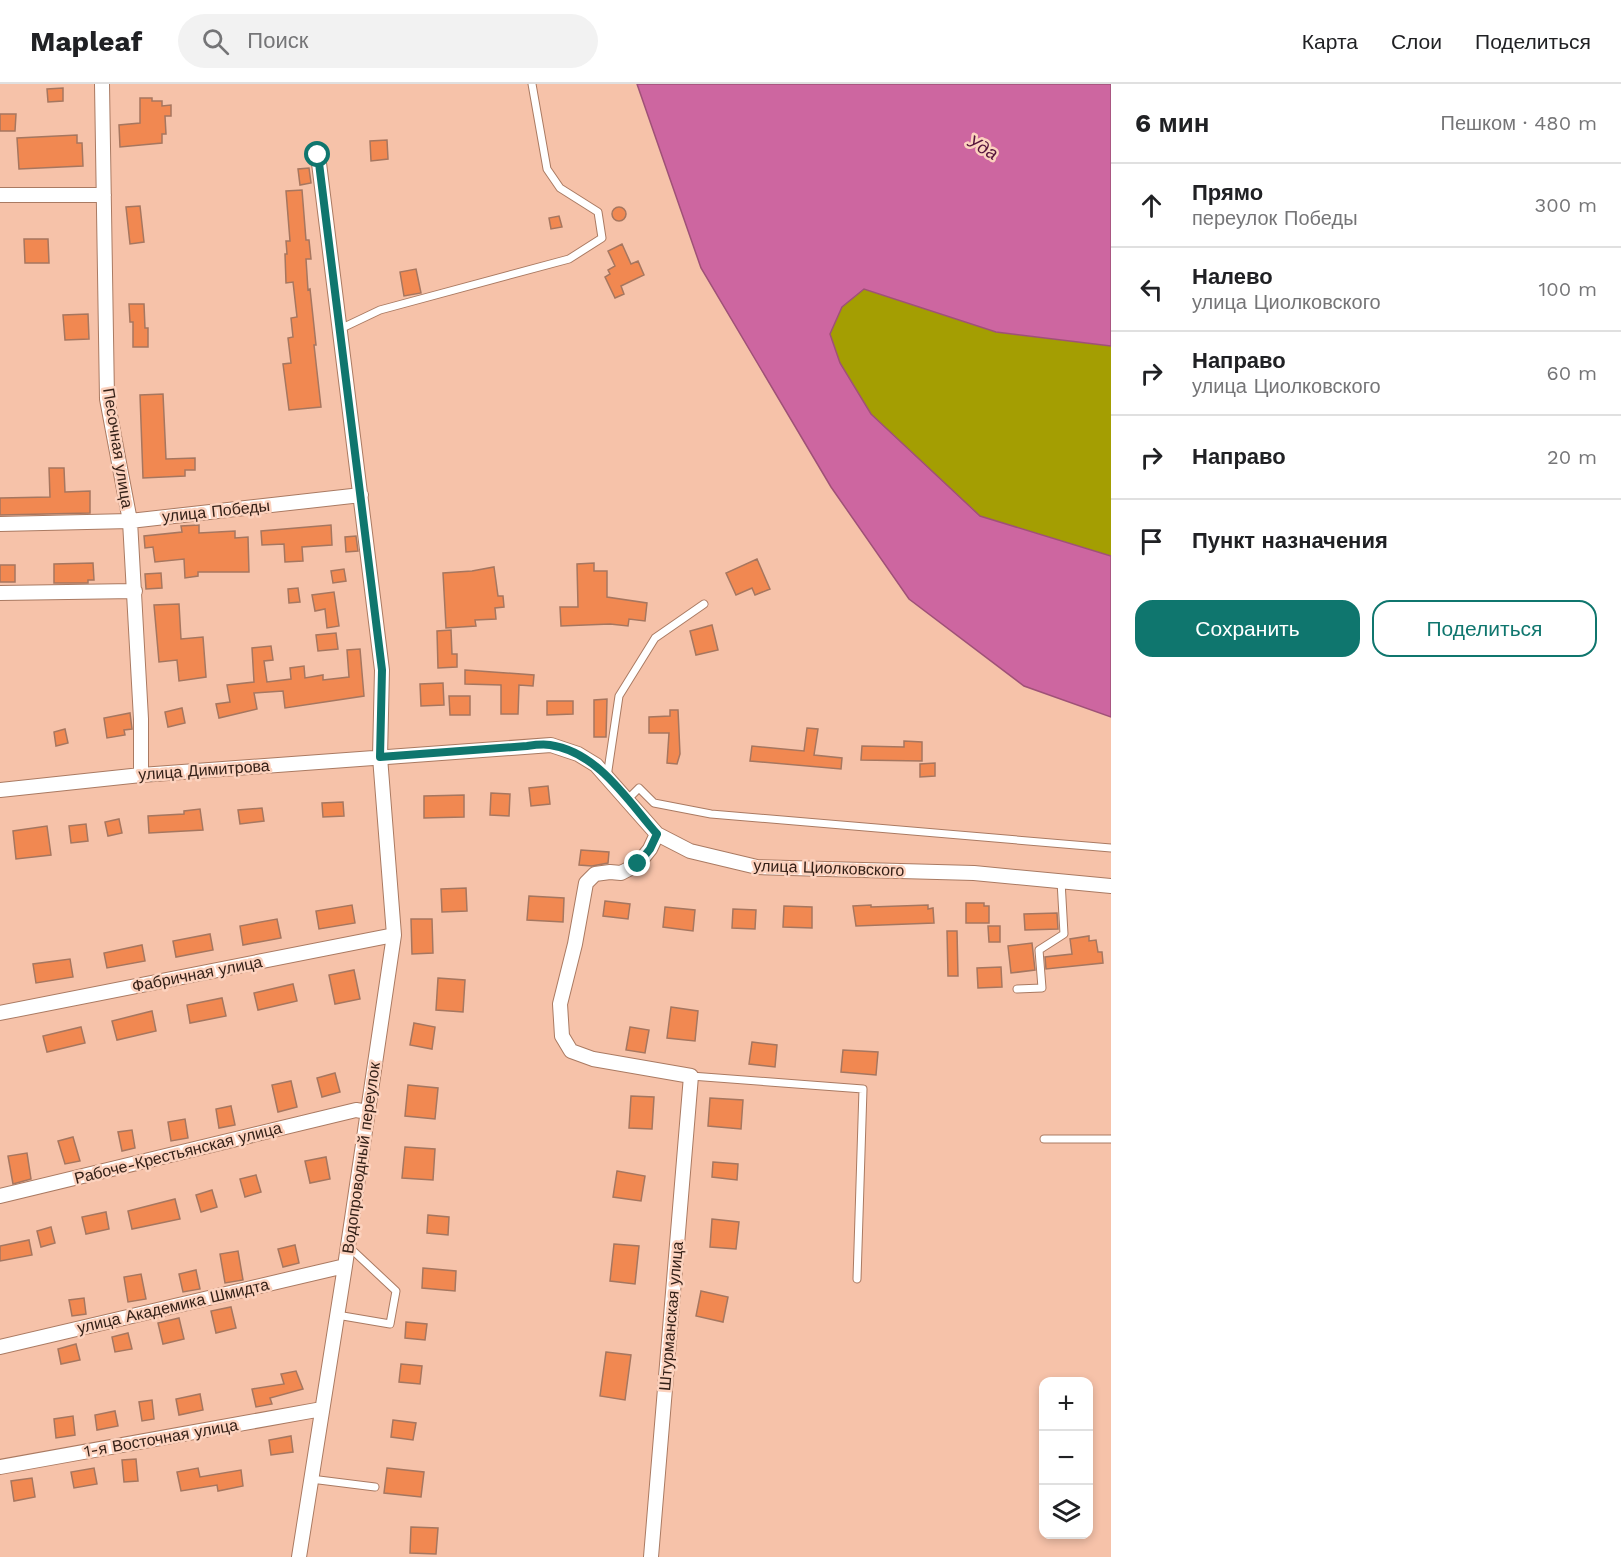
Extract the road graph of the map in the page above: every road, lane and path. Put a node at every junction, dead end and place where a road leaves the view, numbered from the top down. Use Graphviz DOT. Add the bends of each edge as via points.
graph roads {
  1 [pos="102,84"];
  2 [pos="532,84"];
  3 [pos="318,155"];
  4 [pos="0,195"];
  5 [pos="105,195"];
  6 [pos="340,329"];
  7 [pos="361,495"];
  8 [pos="130,521"];
  9 [pos="0,524"];
  10 [pos="135,591"];
  11 [pos="0,594"];
  12 [pos="704,604"];
  13 [pos="409,755"];
  14 [pos="380,757"];
  15 [pos="141,775"];
  16 [pos="607,777"];
  17 [pos="0,790"];
  18 [pos="627,800"];
  19 [pos="657,834"];
  20 [pos="1111,848"];
  21 [pos="1061,881"];
  22 [pos="1111,886"];
  23 [pos="394,935"];
  24 [pos="1017,989"];
  25 [pos="0,1013"];
  26 [pos="691,1076"];
  27 [pos="362,1111"];
  28 [pos="1044,1139"];
  29 [pos="1111,1139"];
  30 [pos="0,1196"];
  31 [pos="348,1246"];
  32 [pos="345,1266"];
  33 [pos="857,1280"];
  34 [pos="337,1315"];
  35 [pos="0,1347"];
  36 [pos="322,1409"];
  37 [pos="0,1467"];
  38 [pos="311,1479"];
  39 [pos="375,1487"];
  40 [pos="299,1557"];
  41 [pos="651,1557"];
  1 -- 5 [label="street, Песочная улица"];
  2 -- 6 [label="lane" via="548,169 560,188 598,212 602,238 569,259 380,310"];
  3 -- 6 [label="street, Водопроводный переулок"];
  4 -- 5 [label="street"];
  5 -- 8 [label="street, Песочная улица" via="107,399"];
  6 -- 7 [label="street, Водопроводный переулок"];
  7 -- 8 [label="street, улица Победы"];
  7 -- 14 [label="street, Водопроводный переулок" via="382,670"];
  8 -- 9 [label="street, улица Победы"];
  8 -- 10 [label="street, Песочная улица"];
  10 -- 11 [label="street"];
  10 -- 15 [label="street, Песочная улица"];
  12 -- 16 [label="lane" via="655,638 619,696"];
  13 -- 14 [label="street, улица Димитрова"];
  13 -- 16 [label="street, улица Циолковского" via="551,745 578,754"];
  14 -- 15 [label="street, улица Димитрова"];
  14 -- 23 [label="street, Водопроводный переулок"];
  15 -- 17 [label="street, улица Димитрова"];
  16 -- 18 [label="street, улица Циолковского"];
  18 -- 19 [label="street, улица Циолковского"];
  18 -- 20 [label="lane" via="639,788 654,803 711,814"];
  19 -- 21 [label="street, улица Циолковского" via="690,851 757,867 974,873"];
  19 -- 26 [label="street" via="638,864 621,873 595,874 586,884 560,1004 562,1036 571,1051 593,1059"];
  21 -- 22 [label="street, улица Циолковского"];
  21 -- 24 [label="lane" via="1064,934 1039,950 1042,988"];
  23 -- 25 [label="street, Фабричная улица"];
  23 -- 27 [label="street, Водопроводный переулок"];
  26 -- 33 [label="lane" via="863,1089"];
  26 -- 41 [label="street, Штурманская улица"];
  27 -- 30 [label="street, Рабоче-Крестьянская улица"];
  27 -- 31 [label="street, Водопроводный переулок"];
  28 -- 29 [label="lane"];
  31 -- 32 [label="street, Водопроводный переулок"];
  31 -- 34 [label="lane" via="396,1291 390,1324"];
  32 -- 34 [label="street, Водопроводный переулок"];
  32 -- 35 [label="street, улица Академика Шмидта"];
  34 -- 36 [label="street, Водопроводный переулок"];
  36 -- 37 [label="street, 1-я Восточная улица"];
  36 -- 38 [label="street, Водопроводный переулок"];
  38 -- 39 [label="lane"];
  38 -- 40 [label="street, Водопроводный переулок"];
}
